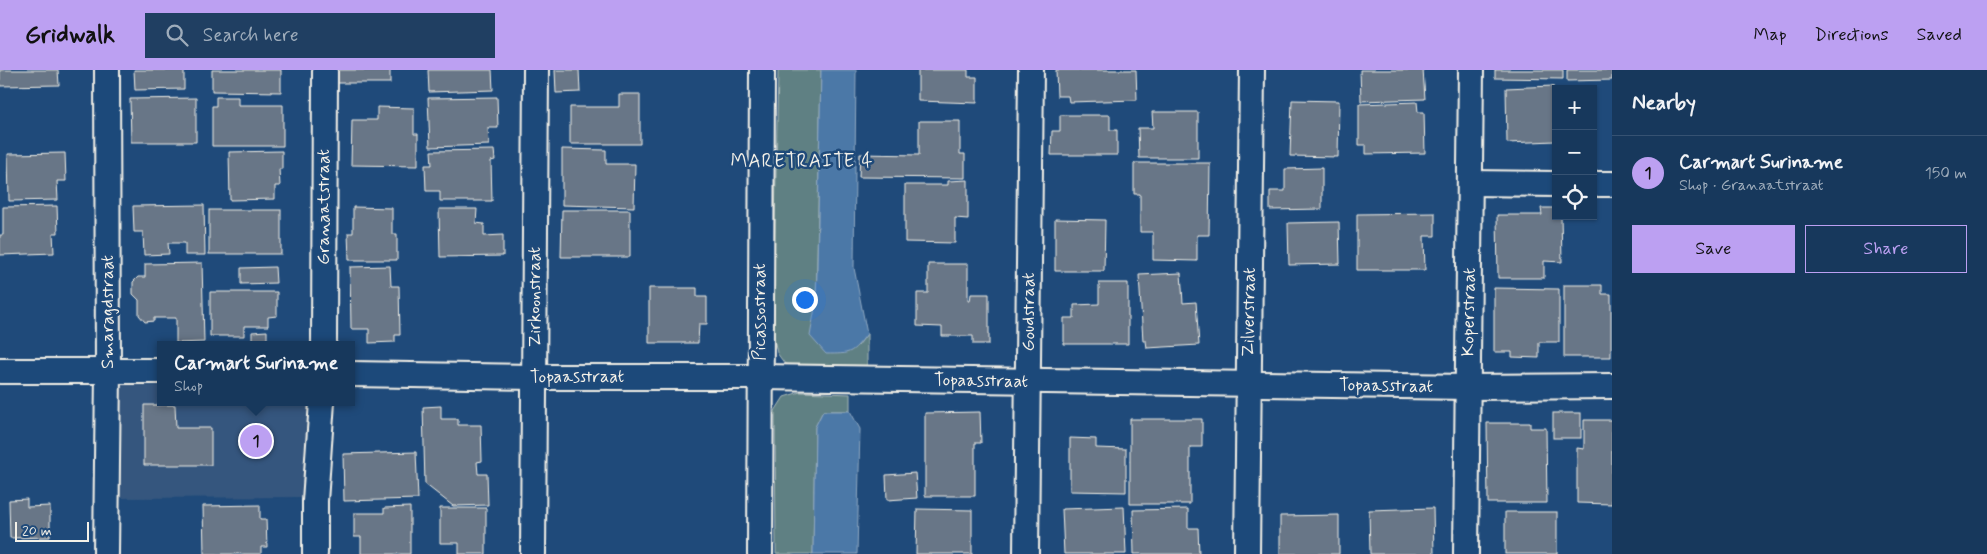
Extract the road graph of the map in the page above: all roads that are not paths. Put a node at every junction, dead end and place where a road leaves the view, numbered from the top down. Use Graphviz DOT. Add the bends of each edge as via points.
graph roads {
  1 [pos="107,70"];
  2 [pos="325,70"];
  3 [pos="536,70"];
  4 [pos="762,70"];
  5 [pos="1031,70"];
  6 [pos="1252,70"];
  7 [pos="1470,70"];
  8 [pos="1470,183"];
  9 [pos="1552,184"];
  10 [pos="1597,184"];
  11 [pos="1612,184"];
  12 [pos="324,341"];
  13 [pos="108,370"];
  14 [pos="0,371"];
  15 [pos="157,371"];
  16 [pos="355,374"];
  17 [pos="534,377"];
  18 [pos="760,377"];
  19 [pos="1028,382"];
  20 [pos="1248,384"];
  21 [pos="1612,386"];
  22 [pos="1468,387"];
  23 [pos="322,406"];
  24 [pos="106,554"];
  25 [pos="316,554"];
  26 [pos="533,554"];
  27 [pos="760,554"];
  28 [pos="1026,554"];
  29 [pos="1247,554"];
  30 [pos="1466,554"];
  1 -- 13 [label="street, Smaragdstraat"];
  2 -- 12 [label="street, Granaatstraat"];
  3 -- 17 [label="street, Zirkoonstraat"];
  4 -- 18 [label="street, Picassostraat"];
  5 -- 19 [label="street, Goudstraat"];
  6 -- 20 [label="street, Zilverstraat"];
  7 -- 8 [label="street, Koperstraat"];
  8 -- 9 [label="street"];
  8 -- 22 [label="street, Koperstraat"];
  10 -- 11 [label="street"];
  13 -- 14 [label="street"];
  13 -- 15 [label="street"];
  13 -- 24 [label="street, Smaragdstraat"];
  16 -- 17 [label="street, Topaasstraat"];
  17 -- 18 [label="street, Topaasstraat"];
  17 -- 26 [label="street, Zirkoonstraat"];
  18 -- 19 [label="street, Topaasstraat"];
  18 -- 27 [label="street, Picassostraat"];
  19 -- 20 [label="street, Topaasstraat"];
  19 -- 28 [label="street, Goudstraat"];
  20 -- 22 [label="street, Topaasstraat"];
  20 -- 29 [label="street, Zilverstraat"];
  21 -- 22 [label="street, Topaasstraat"];
  22 -- 30 [label="street, Koperstraat"];
  23 -- 25 [label="street"];
}
